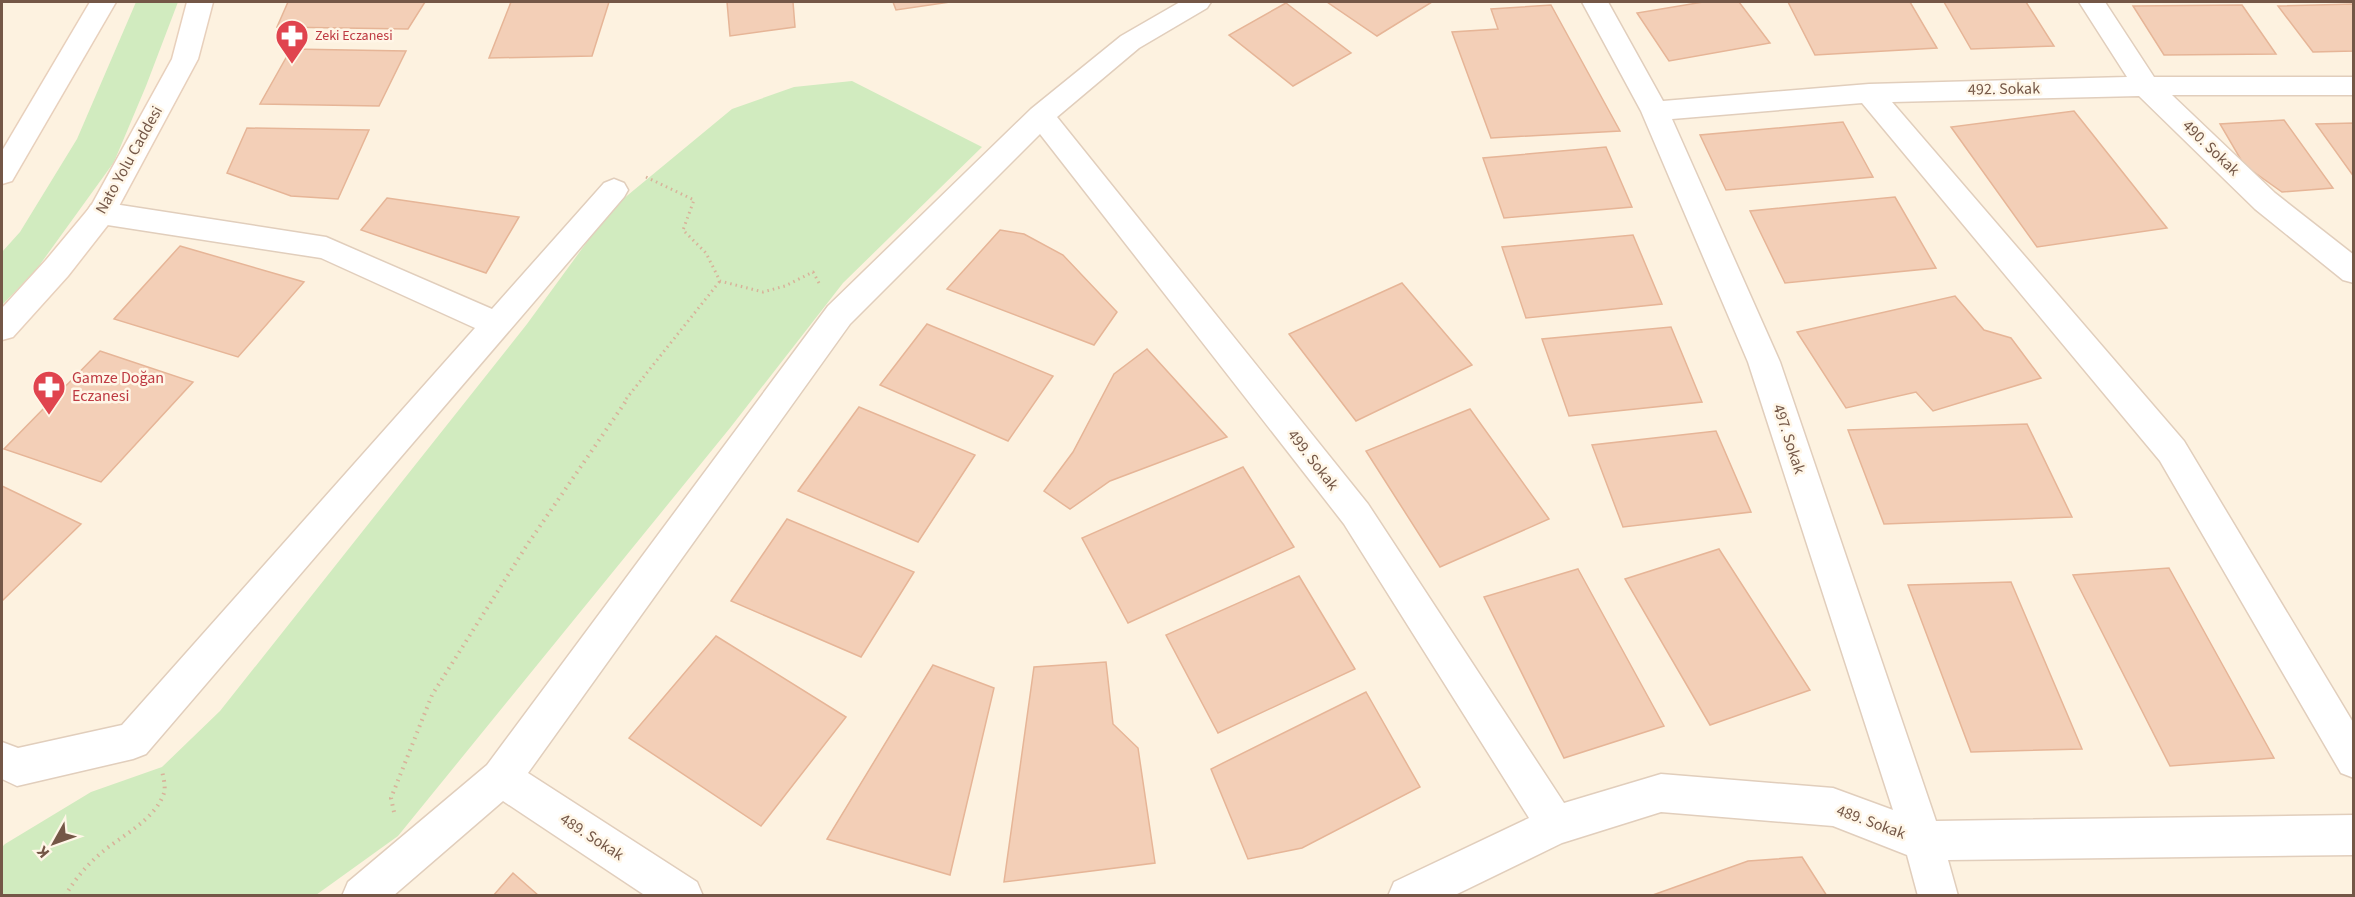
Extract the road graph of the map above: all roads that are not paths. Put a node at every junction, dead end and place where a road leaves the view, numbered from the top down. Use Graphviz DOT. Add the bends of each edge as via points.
graph roads {
  1 [pos="103,2"];
  2 [pos="200,2"];
  3 [pos="1198,2"];
  4 [pos="1594,2"];
  5 [pos="2092,2"];
  6 [pos="2146,86"];
  7 [pos="2354,86"];
  8 [pos="1869,93"];
  9 [pos="1656,111"];
  10 [pos="1041,116"];
  11 [pos="2,174"];
  12 [pos="614,190"];
  13 [pos="101,213"];
  14 [pos="2354,272"];
  15 [pos="496,324"];
  16 [pos="2,328"];
  17 [pos="2,760"];
  18 [pos="2354,760"];
  19 [pos="501,778"];
  20 [pos="1556,825"];
  21 [pos="2354,835"];
  22 [pos="1923,841"];
  23 [pos="362,896"];
  24 [pos="683,896"];
  25 [pos="1408,896"];
  26 [pos="1938,896"];
  1 -- 11 [label="street"];
  2 -- 13 [label="street, Nato Yolu Caddesi" via="185,59"];
  3 -- 10 [label="street" via="1130,42"];
  4 -- 9 [label="street, 497. Sokak"];
  5 -- 6 [label="street, 490. Sokak"];
  6 -- 7 [label="street, 492. Sokak"];
  6 -- 8 [label="street, 492. Sokak"];
  6 -- 14 [label="street, 490. Sokak" via="2265,201"];
  8 -- 9 [label="street, 492. Sokak"];
  8 -- 18 [label="street" via="2172,451"];
  9 -- 22 [label="street, 497. Sokak" via="1764,362"];
  10 -- 19 [label="street" via="838,315"];
  10 -- 20 [label="street, 499. Sokak" via="1356,514"];
  12 -- 15 [label="street"];
  13 -- 15 [label="street" via="326,248"];
  13 -- 16 [label="street, Nato Yolu Caddesi"];
  15 -- 17 [label="street" via="133,741 17,767"];
  19 -- 23 [label="street"];
  19 -- 24 [label="street, 489. Sokak"];
  20 -- 22 [label="street, 489. Sokak" via="1662,793 1833,807"];
  20 -- 25 [label="street, 489. Sokak"];
  21 -- 22 [label="street, 489. Sokak"];
  22 -- 26 [label="street, 497. Sokak"];
}
